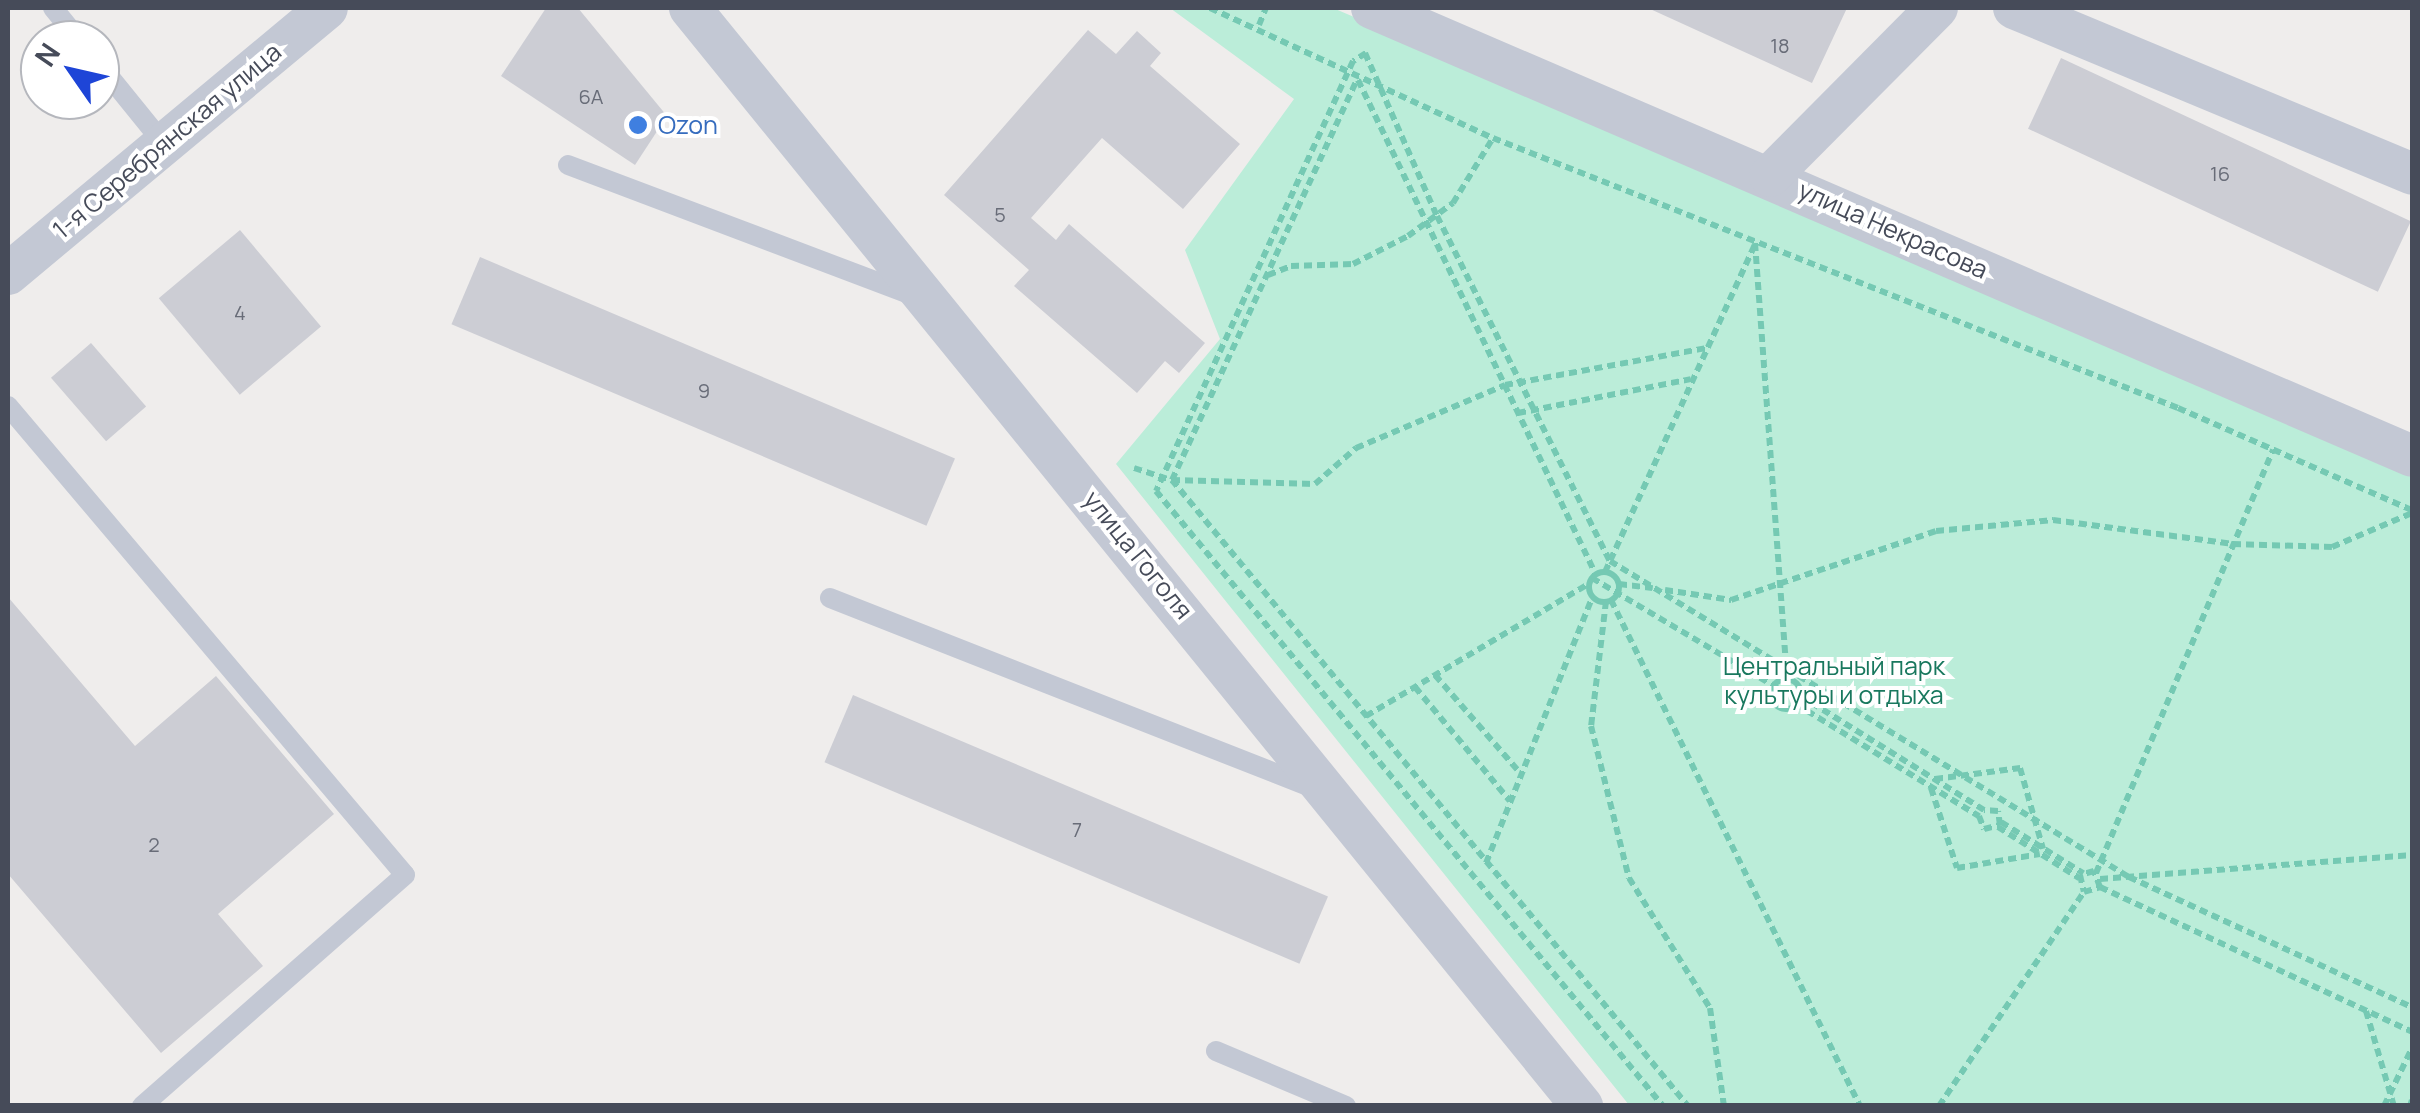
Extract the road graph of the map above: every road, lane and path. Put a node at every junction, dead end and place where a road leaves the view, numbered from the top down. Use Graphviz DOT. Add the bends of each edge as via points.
graph roads {
  1 [pos="327,8"];
  2 [pos="690,8"];
  3 [pos="1210,8"];
  4 [pos="1266,8"];
  5 [pos="1372,8"];
  6 [pos="1937,8"];
  7 [pos="2014,8"];
  8 [pos="1258,25"];
  9 [pos="1364,53"];
  10 [pos="1379,54"];
  11 [pos="1348,73"];
  12 [pos="1358,78"];
  13 [pos="1377,86"];
  14 [pos="120,90"];
  15 [pos="1493,138"];
  16 [pos="164,144"];
  17 [pos="568,165"];
  18 [pos="2412,174"];
  19 [pos="1770,176"];
  20 [pos="1437,216"];
  21 [pos="1428,224"];
  22 [pos="1756,243"];
  23 [pos="8,274"];
  24 [pos="1267,276"];
  25 [pos="938,304"];
  26 [pos="1706,348"];
  27 [pos="1692,379"];
  28 [pos="1520,383"];
  29 [pos="1505,385"];
  30 [pos="8,406"];
  31 [pos="1532,410"];
  32 [pos="1518,413"];
  33 [pos="2273,449"];
  34 [pos="2412,456"];
  35 [pos="1134,468"];
  36 [pos="1162,478"];
  37 [pos="1172,480"];
  38 [pos="2412,511"];
  39 [pos="2233,544"];
  40 [pos="1610,561"];
  41 [pos="1605,572"];
  42 [pos="1593,578"];
  43 [pos="1619,584"];
  44 [pos="1780,587"];
  45 [pos="1657,589"];
  46 [pos="1594,596"];
  47 [pos="830,598"];
  48 [pos="1612,598"];
  49 [pos="1786,664"];
  50 [pos="1434,675"];
  51 [pos="1787,679"];
  52 [pos="1415,686"];
  53 [pos="1774,686"];
  54 [pos="1799,700"];
  55 [pos="1366,716"];
  56 [pos="1522,775"];
  57 [pos="1964,775"];
  58 [pos="1932,782"];
  59 [pos="1329,794"];
  60 [pos="1511,802"];
  61 [pos="2034,816"];
  62 [pos="2000,825"];
  63 [pos="2042,852"];
  64 [pos="2412,855"];
  65 [pos="2102,860"];
  66 [pos="1486,863"];
  67 [pos="2081,876"];
  68 [pos="2129,877"];
  69 [pos="2099,880"];
  70 [pos="2084,892"];
  71 [pos="2412,1007"];
  72 [pos="2366,1011"];
  73 [pos="2412,1032"];
  74 [pos="2412,1048"];
  75 [pos="1216,1051"];
  76 [pos="2390,1092"];
  77 [pos="142,1106"];
  78 [pos="1346,1106"];
  79 [pos="1582,1106"];
  80 [pos="1663,1106"];
  81 [pos="1688,1106"];
  82 [pos="1724,1106"];
  83 [pos="1860,1106"];
  84 [pos="1939,1106"];
  85 [pos="2384,1106"];
  86 [pos="2394,1106"];
  1 -- 16 [label="street, 1-я Серебрянская улица"];
  2 -- 25 [label="street, улица Гоголя"];
  3 -- 8 [label="path"];
  4 -- 8 [label="path"];
  5 -- 19 [label="street, улица Некрасова"];
  6 -- 19 [label="street"];
  7 -- 18 [label="street"];
  8 -- 11 [label="path"];
  9 -- 10 [label="path"];
  9 -- 11 [label="path"];
  9 -- 13 [label="path"];
  11 -- 12 [label="path"];
  11 -- 36 [label="path"];
  12 -- 13 [label="path"];
  12 -- 21 [label="path"];
  12 -- 24 [label="path"];
  13 -- 15 [label="path"];
  13 -- 20 [label="path"];
  14 -- 16 [label="lane"];
  15 -- 20 [label="path" via="1453,203"];
  15 -- 22 [label="path"];
  16 -- 23 [label="street, 1-я Серебрянская улица"];
  17 -- 25 [label="lane"];
  19 -- 34 [label="street, улица Некрасова"];
  20 -- 21 [label="path"];
  20 -- 28 [label="path"];
  21 -- 24 [label="path" via="1353,264 1291,266"];
  21 -- 29 [label="path"];
  22 -- 26 [label="path"];
  22 -- 33 [label="path"];
  22 -- 44 [label="path"];
  24 -- 37 [label="path"];
  25 -- 59 [label="street, улица Гоголя"];
  26 -- 27 [label="path"];
  26 -- 28 [label="path"];
  27 -- 31 [label="path"];
  27 -- 40 [label="path"];
  28 -- 29 [label="path"];
  28 -- 31 [label="path"];
  29 -- 32 [label="path"];
  29 -- 37 [label="path" via="1369,441 1315,484"];
  30 -- 77 [label="lane" via="406,875"];
  31 -- 32 [label="path"];
  31 -- 40 [label="path"];
  32 -- 42 [label="path"];
  33 -- 38 [label="path"];
  33 -- 39 [label="path"];
  35 -- 36 [label="path"];
  36 -- 37 [label="path"];
  36 -- 80 [label="path" via="1156,491"];
  37 -- 55 [label="path"];
  38 -- 39 [label="path" via="2332,547"];
  39 -- 44 [label="path" via="2053,520 1936,531"];
  39 -- 65 [label="path"];
  40 -- 41 [label="path"];
  40 -- 45 [label="path"];
  41 -- 42 [label="path"];
  41 -- 43 [label="path"];
  42 -- 46 [label="path"];
  42 -- 48 [label="path"];
  42 -- 50 [label="path"];
  43 -- 45 [label="path"];
  43 -- 48 [label="path"];
  44 -- 45 [label="path" via="1730,600"];
  44 -- 49 [label="path"];
  45 -- 49 [label="path"];
  46 -- 48 [label="path"];
  46 -- 56 [label="path"];
  47 -- 59 [label="lane"];
  48 -- 53 [label="path"];
  48 -- 82 [label="path" via="1591,726 1629,878 1710,1008"];
  48 -- 83 [label="path"];
  49 -- 51 [label="path"];
  49 -- 57 [label="path"];
  50 -- 52 [label="path"];
  50 -- 56 [label="path"];
  51 -- 53 [label="path"];
  51 -- 54 [label="path"];
  52 -- 55 [label="path"];
  52 -- 60 [label="path"];
  53 -- 54 [label="path"];
  53 -- 54 [label="path" via="1775,704"];
  54 -- 58 [label="path"];
  55 -- 66 [label="path"];
  56 -- 60 [label="path"];
  57 -- 58 [label="path"];
  57 -- 61 [label="path"];
  57 -- 61 [label="path" via="2020,768"];
  58 -- 62 [label="path" via="1998,811"];
  58 -- 62 [label="path" via="1979,816 1984,829"];
  58 -- 63 [label="path" via="1956,868"];
  59 -- 79 [label="street, улица Гоголя"];
  60 -- 66 [label="path"];
  61 -- 63 [label="path"];
  61 -- 65 [label="path"];
  62 -- 63 [label="path"];
  63 -- 67 [label="path"];
  64 -- 68 [label="path"];
  65 -- 68 [label="path"];
  65 -- 69 [label="path"];
  66 -- 81 [label="path"];
  67 -- 69 [label="path"];
  67 -- 70 [label="path"];
  68 -- 69 [label="path"];
  68 -- 71 [label="path"];
  69 -- 70 [label="path"];
  69 -- 72 [label="path"];
  70 -- 84 [label="path"];
  72 -- 73 [label="path"];
  72 -- 76 [label="path"];
  74 -- 76 [label="path"];
  75 -- 78 [label="lane"];
  76 -- 85 [label="path"];
  76 -- 86 [label="path"];
}
